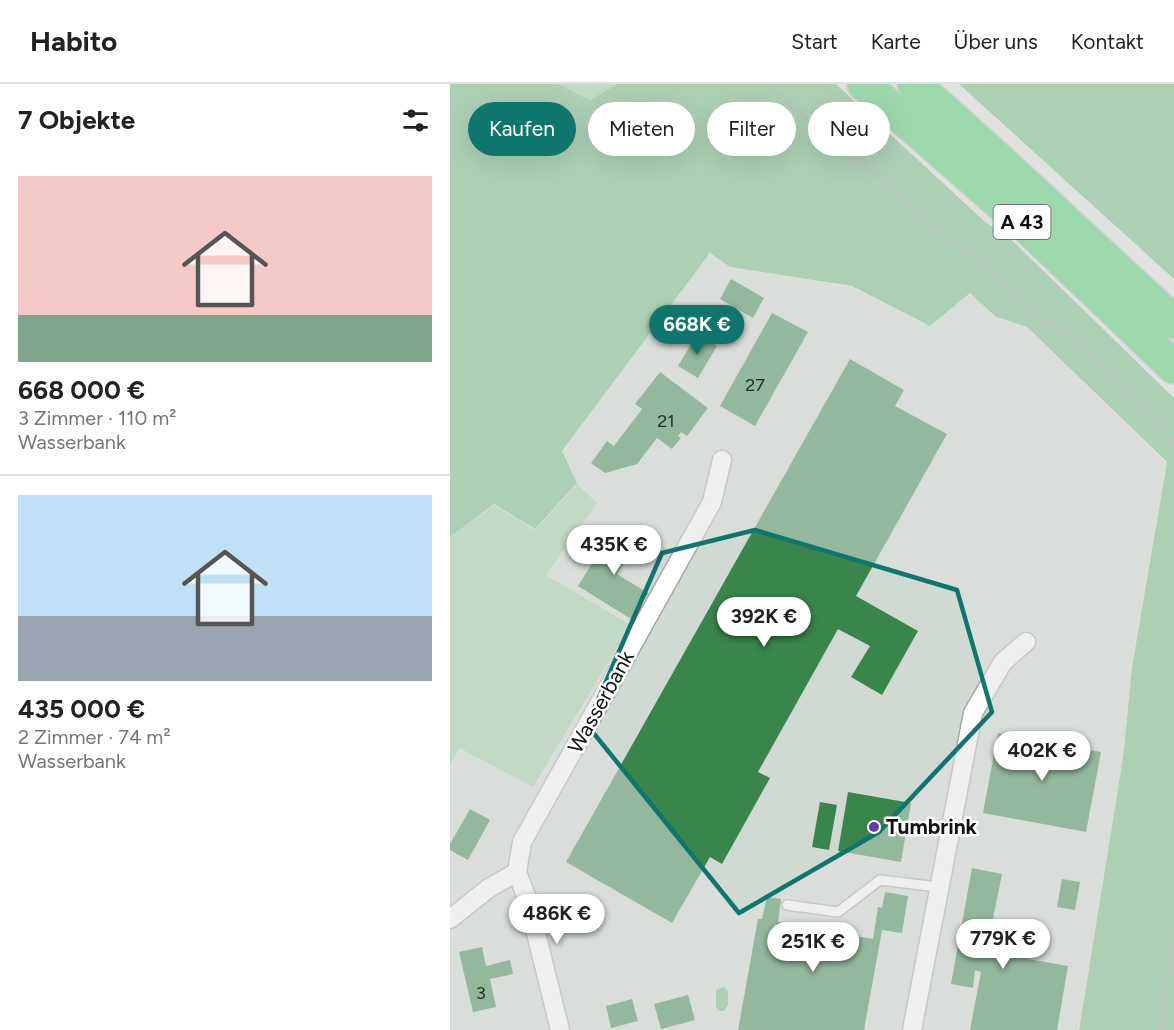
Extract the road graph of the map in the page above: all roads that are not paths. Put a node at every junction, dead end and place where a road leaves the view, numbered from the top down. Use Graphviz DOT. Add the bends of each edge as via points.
graph roads {
  1 [pos="864,84"];
  2 [pos="914,84"];
  3 [pos="1174,322"];
  4 [pos="1174,367"];
  5 [pos="722,460"];
  6 [pos="1026,642"];
  7 [pos="517,872"];
  8 [pos="938,887"];
  9 [pos="786,905"];
  10 [pos="450,919"];
  11 [pos="560,1030"];
  12 [pos="912,1030"];
  1 -- 4 [label="highway, A 43" via="1025,225"];
  2 -- 3 [label="highway, A 43"];
  5 -- 7 [label="street, Wasserbank" via="712,502 522,843"];
  6 -- 8 [label="street" via="1003,662 973,713"];
  7 -- 10 [label="street"];
  7 -- 11 [label="street"];
  8 -- 9 [label="lane" via="880,880 837,912"];
  8 -- 12 [label="street"];
}
